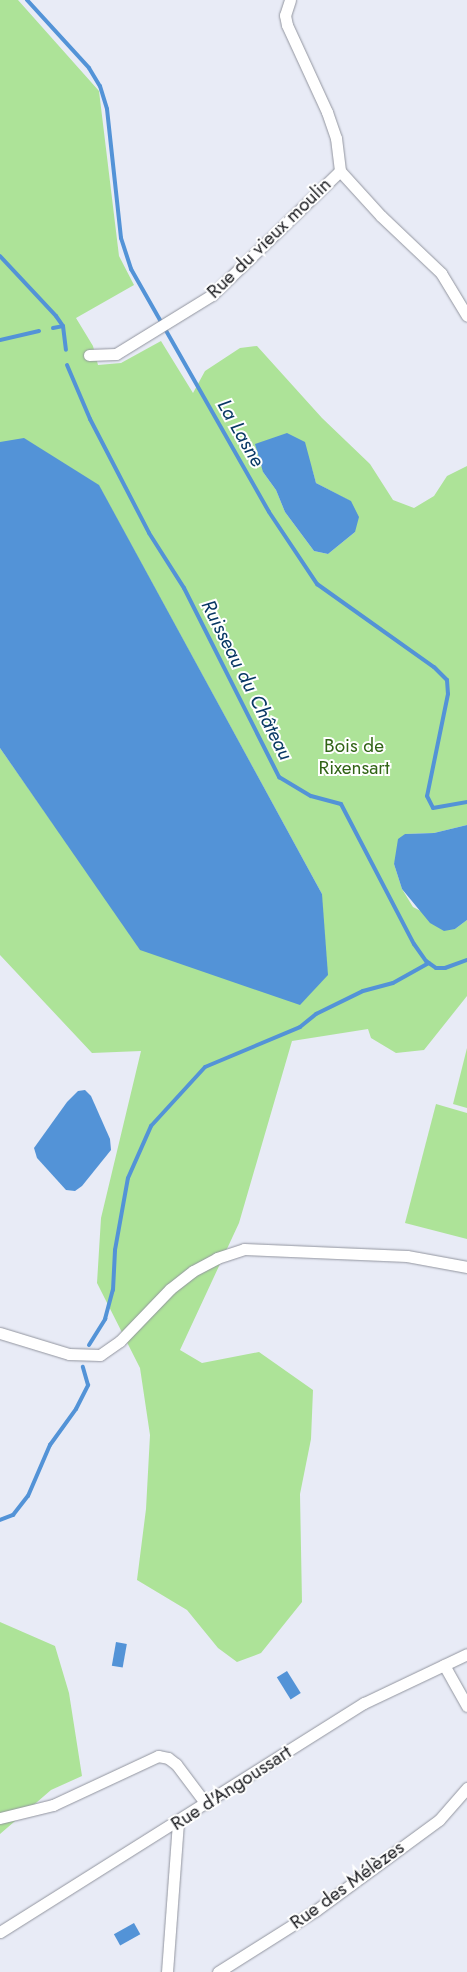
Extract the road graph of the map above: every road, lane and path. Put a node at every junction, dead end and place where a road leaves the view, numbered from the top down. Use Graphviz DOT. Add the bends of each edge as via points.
graph roads {
  1 [pos="290,0"];
  2 [pos="340,171"];
  3 [pos="467,316"];
  4 [pos="89,355"];
  5 [pos="467,1267"];
  6 [pos="0,1333"];
  7 [pos="467,1654"];
  8 [pos="444,1665"];
  9 [pos="467,1706"];
  10 [pos="467,1788"];
  11 [pos="206,1804"];
  12 [pos="0,1818"];
  13 [pos="178,1822"];
  14 [pos="0,1932"];
  15 [pos="167,1972"];
  16 [pos="218,1972"];
  1 -- 2 [label="street, Rue du vieux moulin" via="285,16 287,24 327,112 336,138"];
  2 -- 3 [label="street" via="380,216 440,273"];
  2 -- 4 [label="street, Rue du vieux moulin" via="212,295 116,354"];
  5 -- 6 [label="street" via="407,1256 244,1249 193,1271 170,1289 120,1341 100,1355 69,1354"];
  7 -- 8 [label="street, Rue d'Angoussart"];
  8 -- 9 [label="street"];
  8 -- 11 [label="street, Rue d'Angoussart" via="364,1702"];
  10 -- 16 [label="street, Rue des Mélèzes" via="440,1820 314,1910"];
  11 -- 12 [label="street" via="176,1764 158,1756 53,1805"];
  11 -- 13 [label="street, Rue d'Angoussart"];
  13 -- 14 [label="street, Rue d'Angoussart"];
  13 -- 15 [label="street"];
}
